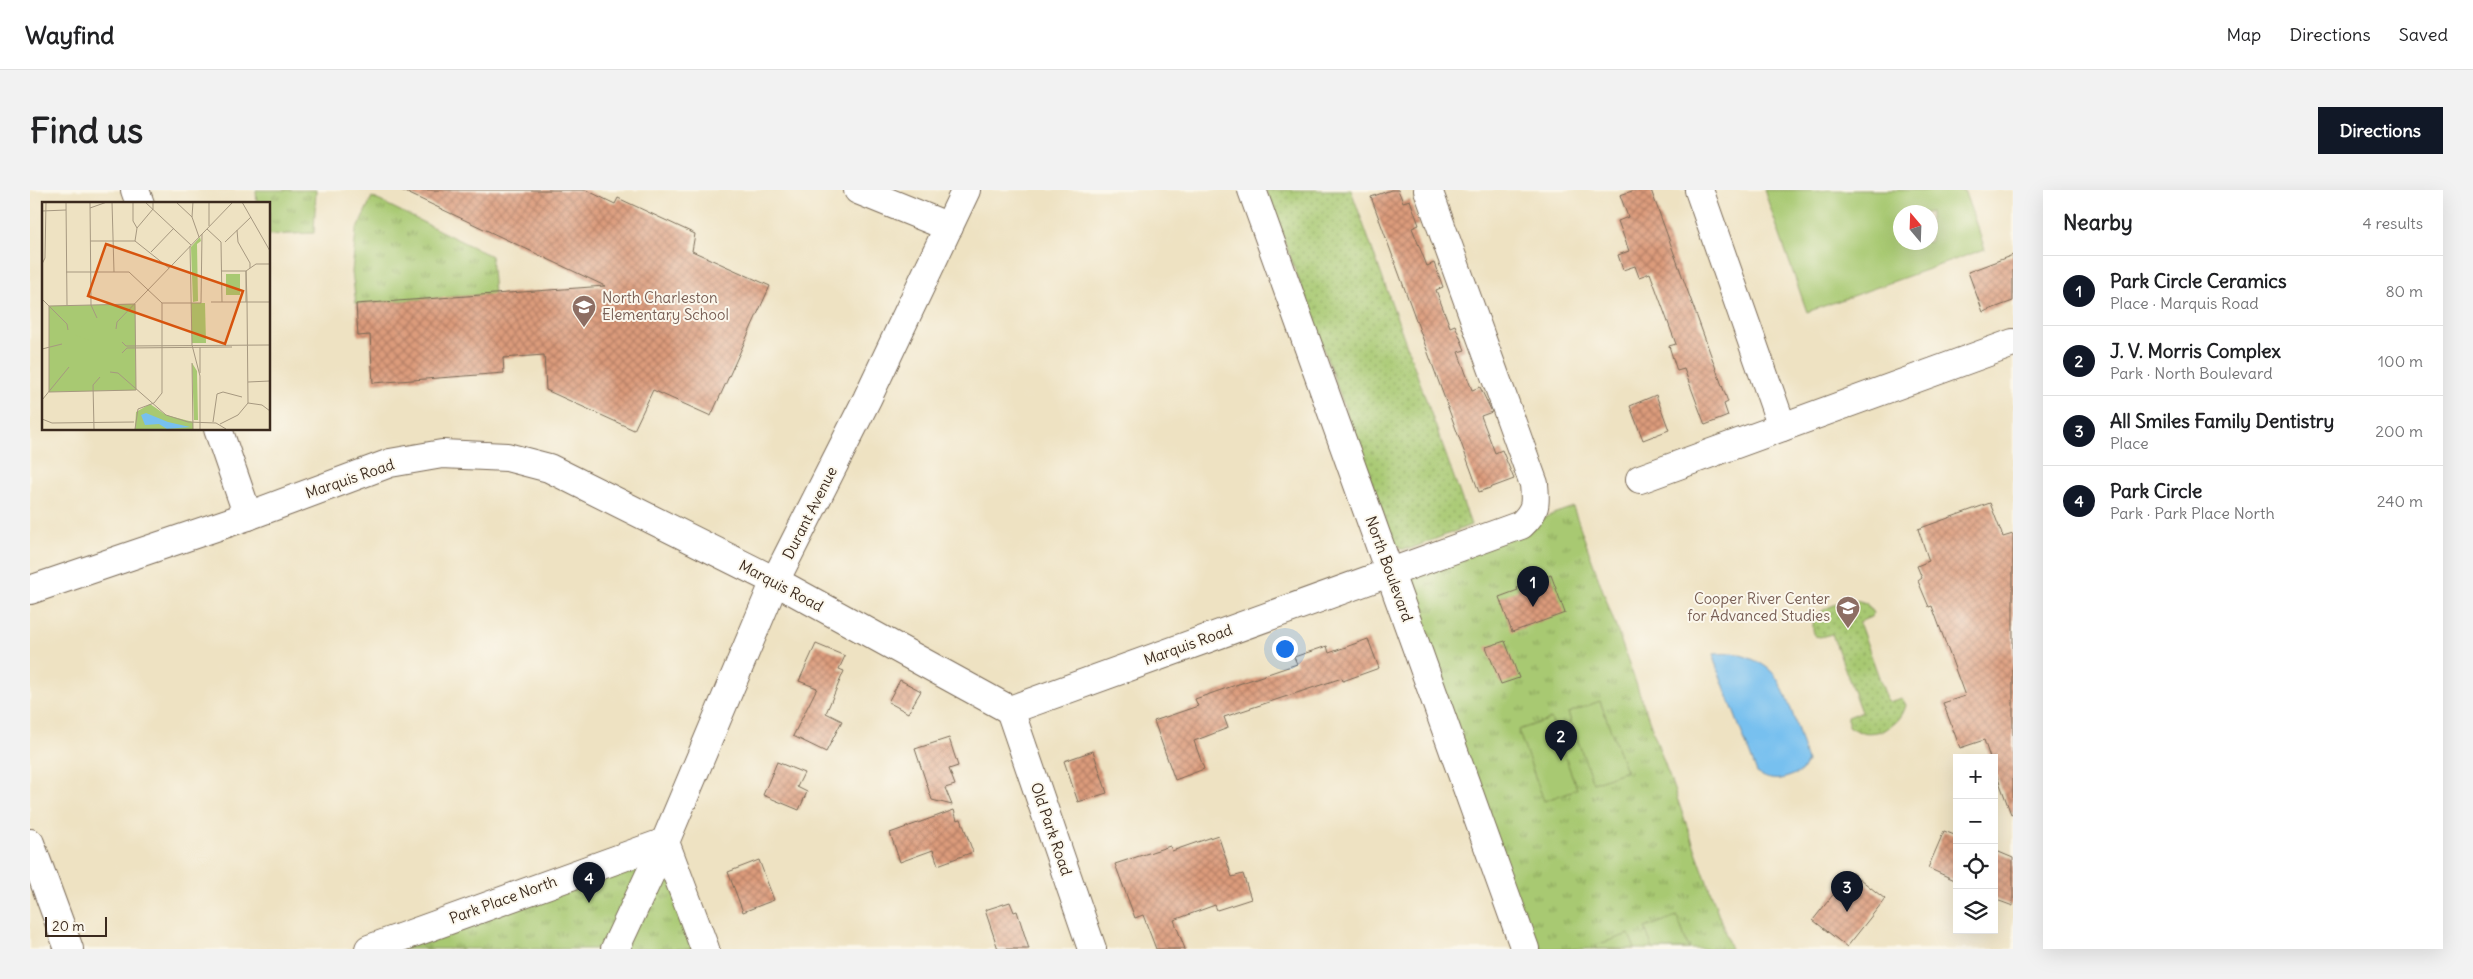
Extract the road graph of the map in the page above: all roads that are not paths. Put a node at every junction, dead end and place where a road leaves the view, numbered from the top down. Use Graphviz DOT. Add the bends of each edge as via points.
graph roads {
  1 [pos="135,190"];
  2 [pos="858,190"];
  3 [pos="966,190"];
  4 [pos="1252,190"];
  5 [pos="1428,190"];
  6 [pos="1699,190"];
  7 [pos="139,202"];
  8 [pos="949,226"];
  9 [pos="2013,343"];
  10 [pos="1782,427"];
  11 [pos="218,430"];
  12 [pos="1640,479"];
  13 [pos="248,516"];
  14 [pos="1390,573"];
  15 [pos="775,581"];
  16 [pos="30,590"];
  17 [pos="1010,710"];
  18 [pos="665,842"];
  19 [pos="30,843"];
  20 [pos="69,949"];
  21 [pos="369,949"];
  22 [pos="615,949"];
  23 [pos="705,949"];
  24 [pos="1092,949"];
  25 [pos="1525,949"];
  1 -- 7 [label="street"];
  2 -- 8 [label="street"];
  3 -- 8 [label="street, Durant Avenue"];
  4 -- 14 [label="street, North Boulevard"];
  5 -- 14 [label="street, Marquis Road" via="1534,484 1535,500 1532,515 1521,525"];
  6 -- 10 [label="street"];
  8 -- 15 [label="street, Durant Avenue"];
  9 -- 10 [label="street"];
  10 -- 12 [label="street"];
  11 -- 13 [label="street"];
  13 -- 15 [label="street, Marquis Road" via="390,463 442,454 506,457 549,468"];
  13 -- 16 [label="street, Marquis Road"];
  14 -- 17 [label="street, Marquis Road"];
  14 -- 25 [label="street, North Boulevard"];
  15 -- 17 [label="street, Marquis Road"];
  15 -- 18 [label="street, Durant Avenue"];
  17 -- 24 [label="street, Old Park Road"];
  18 -- 21 [label="street, Park Place North"];
  18 -- 22 [label="street, Durant Avenue"];
  18 -- 23 [label="street"];
  19 -- 20 [label="street"];
}
